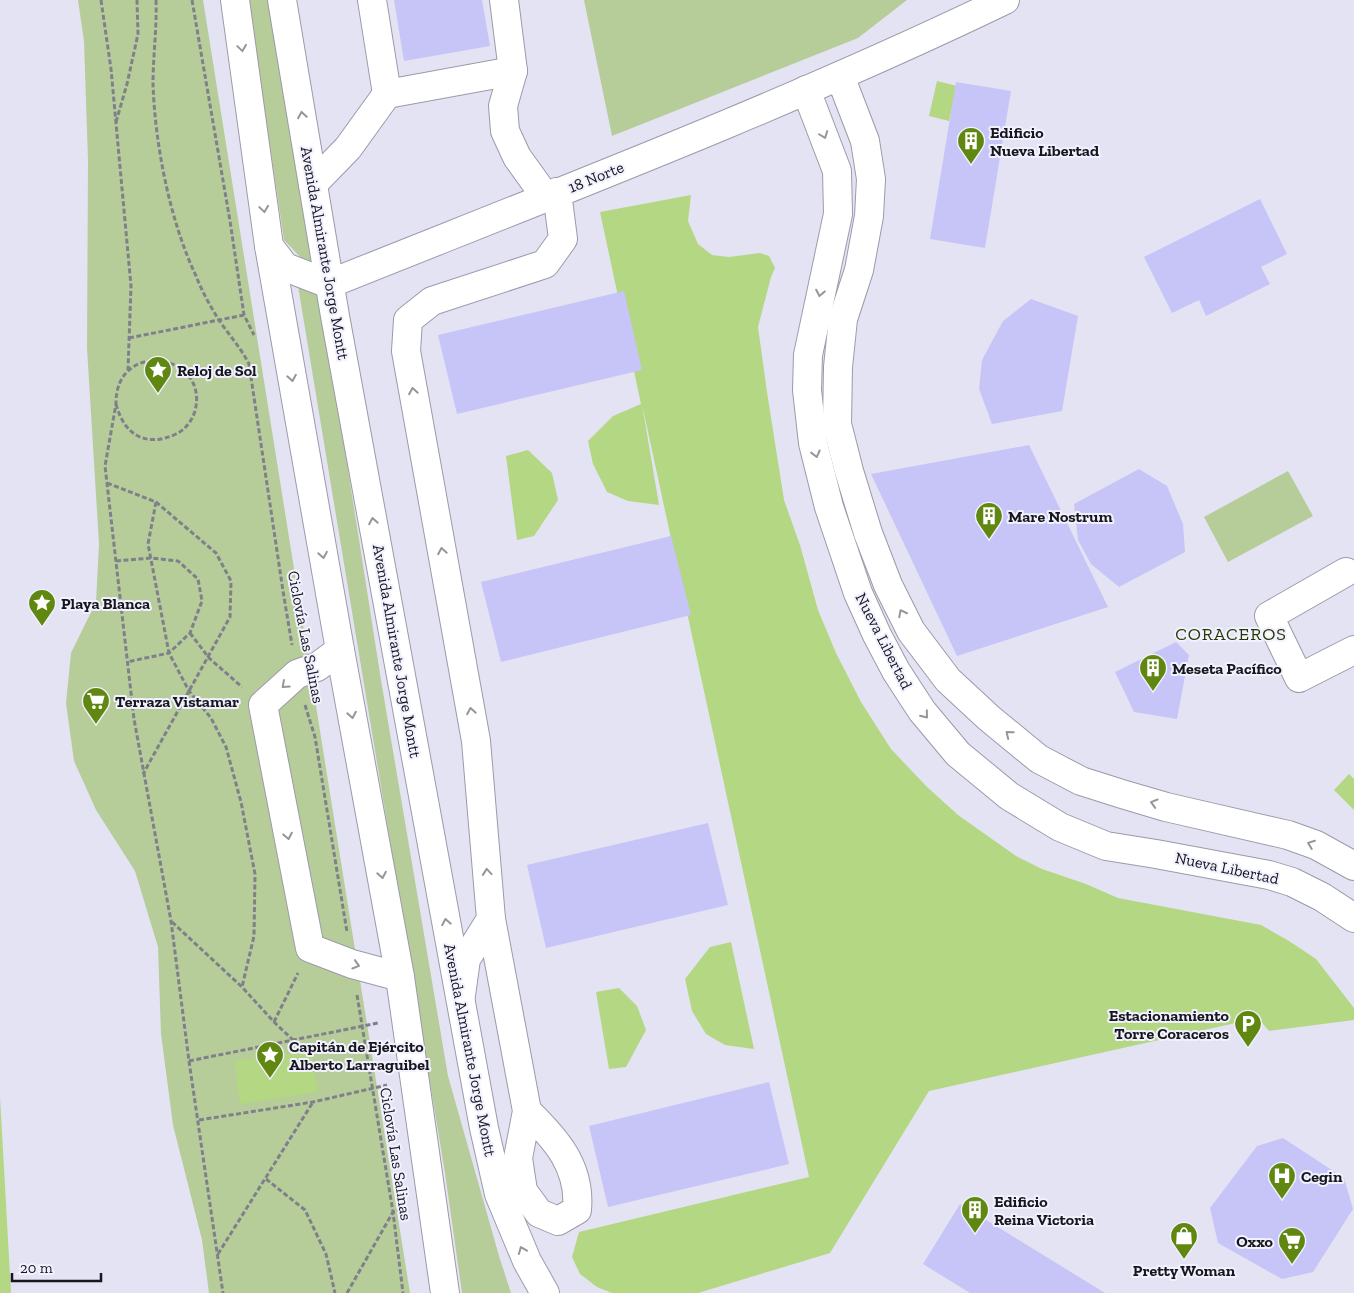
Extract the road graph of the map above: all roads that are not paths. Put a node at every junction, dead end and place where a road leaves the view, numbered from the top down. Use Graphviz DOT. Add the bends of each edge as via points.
graph roads {
  1 [pos="235,0"];
  2 [pos="282,0"];
  3 [pos="372,0"];
  4 [pos="504,0"];
  5 [pos="972,0"];
  6 [pos="1005,0"];
  7 [pos="929,36"];
  8 [pos="513,71"];
  9 [pos="840,76"];
  10 [pos="806,90"];
  11 [pos="387,94"];
  12 [pos="313,184"];
  13 [pos="551,194"];
  14 [pos="269,246"];
  15 [pos="329,284"];
  16 [pos="1346,572"];
  17 [pos="340,650"];
  18 [pos="1354,650"];
  19 [pos="1354,866"];
  20 [pos="1354,918"];
  21 [pos="491,919"];
  22 [pos="400,977"];
  23 [pos="460,1001"];
  24 [pos="527,1111"];
  25 [pos="445,1293"];
  26 [pos="545,1293"];
  1 -- 14 [label="street, one-way"];
  12 -- 2 [label="street, Avenida Almirante Jorge Montt, one-way"];
  3 -- 11 [label="street"];
  4 -- 8 [label="street"];
  5 -- 7 [label="street, 18 Norte"];
  6 -- 7 [label="street, 18 Norte"];
  7 -- 9 [label="street, 18 Norte"];
  8 -- 11 [label="street"];
  8 -- 13 [label="street" via="502,106 505,131 517,157"];
  9 -- 10 [label="street, 18 Norte"];
  19 -- 9 [label="street, Nueva Libertad, one-way" via="1316,845 1122,794 1081,781 1039,759 948,680 911,631 888,585 868,533 837,424 843,319 859,270 871,178 865,141"];
  10 -- 13 [label="street, 18 Norte"];
  10 -- 20 [label="street, Nueva Libertad, one-way" via="837,171 838,214 808,355 813,443 829,507 858,592 896,671 922,711 958,754 1009,796 1060,827 1106,846 1269,875 1292,882"];
  11 -- 12 [label="street" via="348,148"];
  12 -- 15 [label="street, Avenida Almirante Jorge Montt"];
  13 -- 15 [label="street, 18 Norte"];
  21 -- 13 [label="street, one-way" via="476,741 406,352 408,320 432,301 545,264 563,239"];
  14 -- 15 [label="street" via="285,268"];
  14 -- 17 [label="street, one-way"];
  23 -- 15 [label="street, Avenida Almirante Jorge Montt, one-way"];
  16 -- 18 [label="street" via="1268,616 1299,678"];
  17 -- 22 [label="street, one-way"];
  17 -- 22 [label="street, one-way" via="317,667 297,674 263,705 310,948"];
  21 -- 23 [label="street" via="466,959"];
  21 -- 24 [label="street"];
  22 -- 25 [label="street"];
  26 -- 23 [label="street, Avenida Almirante Jorge Montt, one-way" via="527,1261 499,1194"];
}
